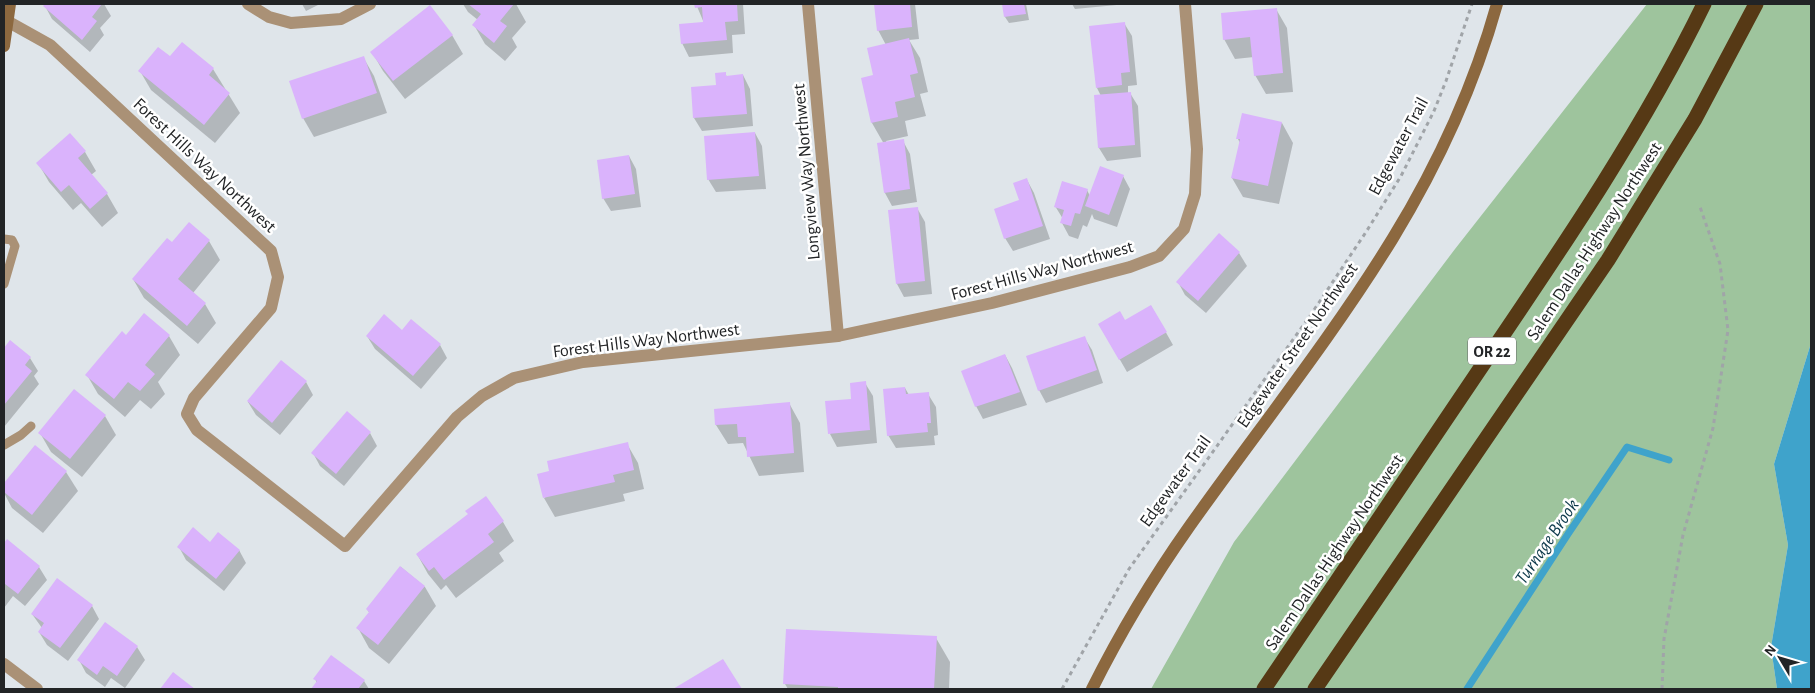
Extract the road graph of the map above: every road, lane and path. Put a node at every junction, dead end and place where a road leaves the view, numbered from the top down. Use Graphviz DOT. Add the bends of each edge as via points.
graph roads {
  1 [pos="10,4"];
  2 [pos="248,4"];
  3 [pos="370,4"];
  4 [pos="808,4"];
  5 [pos="1185,4"];
  6 [pos="1472,4"];
  7 [pos="1497,4"];
  8 [pos="1704,4"];
  9 [pos="1756,4"];
  10 [pos="8,22"];
  11 [pos="4,46"];
  12 [pos="1699,204"];
  13 [pos="4,239"];
  14 [pos="4,284"];
  15 [pos="838,336"];
  16 [pos="31,426"];
  17 [pos="4,445"];
  18 [pos="4,664"];
  19 [pos="37,689"];
  20 [pos="1062,689"];
  21 [pos="1092,689"];
  22 [pos="1264,689"];
  23 [pos="1316,689"];
  24 [pos="1662,689"];
  1 -- 10 [label="main road"];
  2 -- 3 [label="street" via="268,17 291,23 340,19"];
  4 -- 15 [label="street, Longview Way Northwest"];
  5 -- 15 [label="street, Forest Hills Way Northwest" via="1197,149 1194,194 1184,229 1159,256 1130,267 992,303"];
  6 -- 20 [label="path, Edgewater Trail" via="1434,111 1392,190 1312,313 1129,569"];
  7 -- 21 [label="main road, Edgewater Street Northwest" via="1477,64 1447,136 1393,238 1361,288 1188,528 1135,612"];
  8 -- 22 [label="highway, Salem Dallas Highway Northwest / OR 22" via="1636,129 1572,233"];
  9 -- 23 [label="highway, Salem Dallas Highway Northwest / OR 22" via="1695,119 1608,260"];
  10 -- 11 [label="main road"];
  10 -- 15 [label="street, Forest Hills Way Northwest" via="50,45 271,251 278,277 271,308 194,398 187,414 198,430 345,546 457,417 482,396 514,378 583,362"];
  12 -- 24 [label="path" via="1720,264 1728,330 1713,428 1681,544 1664,639"];
  13 -- 14 [label="lane" via="12,240 15,246"];
  16 -- 17 [label="lane"];
  18 -- 19 [label="street"];
}
